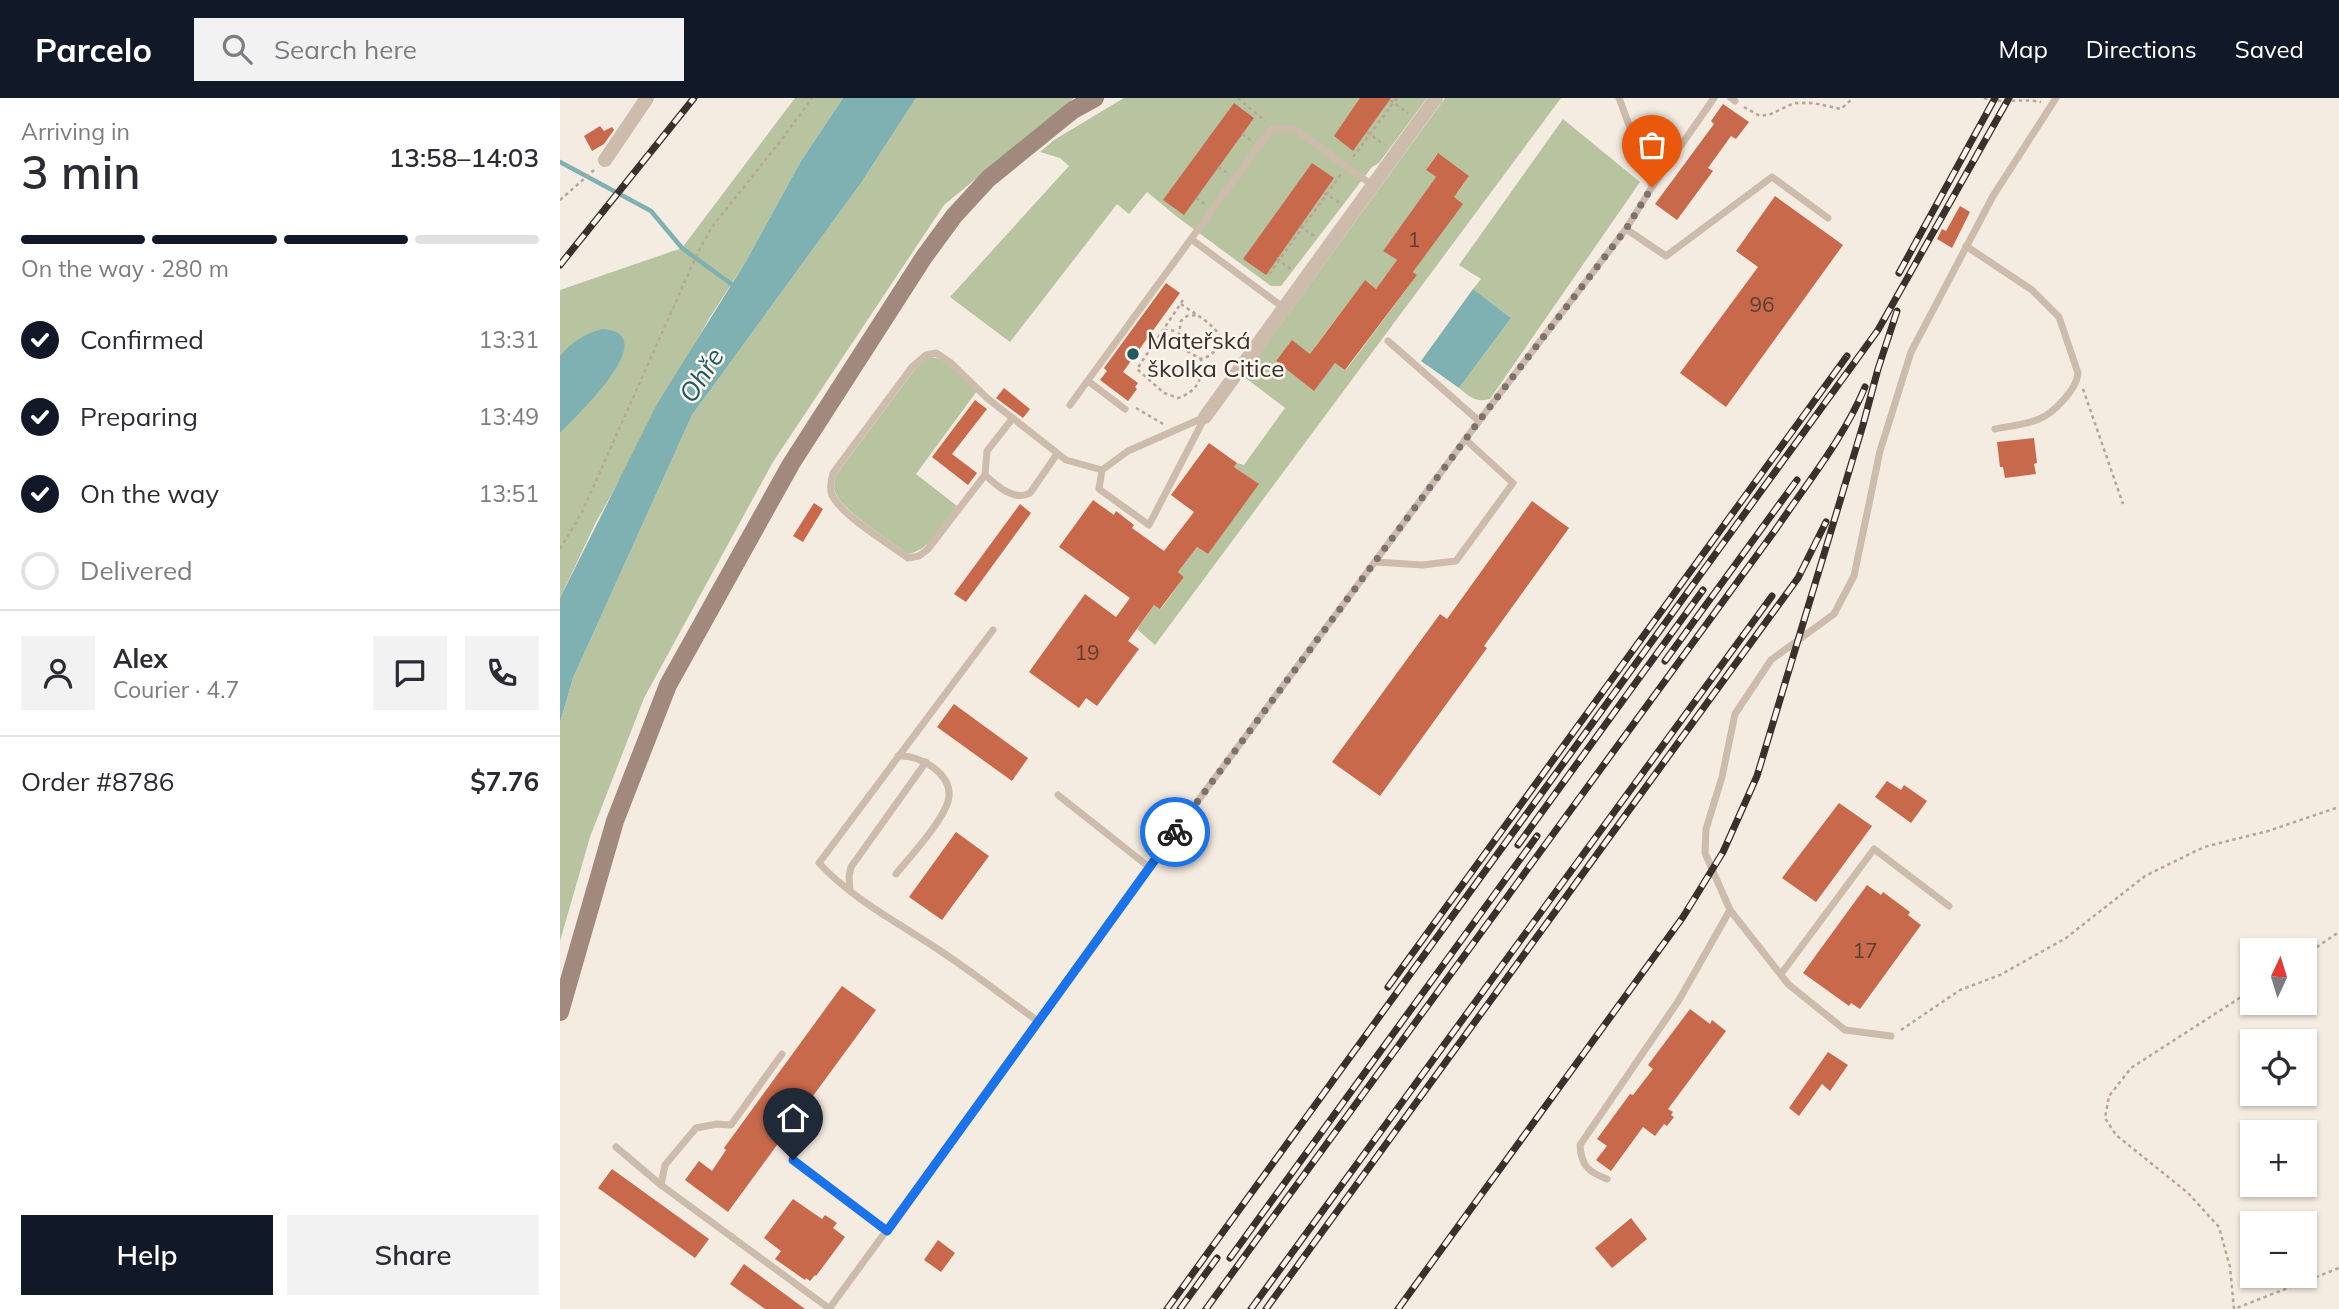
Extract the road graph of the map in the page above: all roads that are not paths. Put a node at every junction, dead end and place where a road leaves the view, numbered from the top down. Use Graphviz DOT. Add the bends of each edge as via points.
graph roads {
  1 [pos="648,98"];
  2 [pos="1095,98"];
  3 [pos="1436,98"];
  4 [pos="1619,98"];
  5 [pos="1714,98"];
  6 [pos="2056,98"];
  7 [pos="605,160"];
  8 [pos="1372,185"];
  9 [pos="1652,187"];
  10 [pos="1828,218"];
  11 [pos="1626,229"];
  12 [pos="1191,239"];
  13 [pos="1966,246"];
  14 [pos="1284,308"];
  15 [pos="1388,341"];
  16 [pos="1088,381"];
  17 [pos="1070,405"];
  18 [pos="1123,407"];
  19 [pos="1205,417"];
  20 [pos="1013,418"];
  21 [pos="1479,421"];
  22 [pos="1995,429"];
  23 [pos="1465,439"];
  24 [pos="1057,454"];
  25 [pos="1102,470"];
  26 [pos="985,475"];
  27 [pos="1376,562"];
  28 [pos="993,629"];
  29 [pos="898,756"];
  30 [pos="926,762"];
  31 [pos="1058,795"];
  32 [pos="1149,866"];
  33 [pos="896,874"];
  34 [pos="850,890"];
  35 [pos="1949,906"];
  36 [pos="1730,910"];
  37 [pos="1780,974"];
  38 [pos="560,1012"];
  39 [pos="1039,1022"];
  40 [pos="1891,1036"];
  41 [pos="782,1054"];
  42 [pos="617,1147"];
  43 [pos="793,1160"];
  44 [pos="1607,1179"];
  45 [pos="662,1185"];
  46 [pos="887,1231"];
  47 [pos="830,1309"];
  1 -- 7 [label="street"];
  2 -- 38 [label="street" via="1073,110 988,179 954,216 791,464 668,685 615,821"];
  3 -- 8 [label="street"];
  4 -- 9 [label="lane"];
  5 -- 9 [label="lane"];
  6 -- 13 [label="lane"];
  8 -- 12 [label="lane" via="1295,129 1271,129"];
  8 -- 14 [label="street"];
  9 -- 11 [label="lane"];
  10 -- 11 [label="lane" via="1772,177 1666,256"];
  11 -- 21 [label="lane"];
  12 -- 14 [label="lane"];
  12 -- 16 [label="lane"];
  13 -- 22 [label="lane" via="2032,290 2059,317 2078,373 2069,392 2041,419"];
  13 -- 36 [label="lane" via="1911,352 1880,451 1854,576 1834,614 1771,660 1735,714 1706,829 1705,853"];
  14 -- 19 [label="street"];
  15 -- 21 [label="lane"];
  16 -- 17 [label="lane"];
  16 -- 18 [label="lane"];
  19 -- 25 [label="lane" via="1128,451"];
  19 -- 25 [label="lane" via="1149,525 1099,489"];
  20 -- 24 [label="lane"];
  20 -- 26 [label="lane" via="987,452"];
  20 -- 26 [label="lane" via="942,355 926,355 912,367 833,473 831,485 843,510 908,558 928,549"];
  21 -- 23 [label="lane"];
  23 -- 27 [label="lane"];
  23 -- 27 [label="lane" via="1513,483 1456,561 1422,565"];
  24 -- 25 [label="lane" via="1074,464"];
  24 -- 26 [label="lane" via="1024,496 1014,495"];
  27 -- 32 [label="lane"];
  28 -- 29 [label="lane"];
  29 -- 30 [label="lane"];
  29 -- 34 [label="lane" via="819,863"];
  30 -- 33 [label="lane" via="946,780 950,798 937,823"];
  30 -- 34 [label="lane" via="851,867"];
  31 -- 32 [label="lane"];
  32 -- 39 [label="lane"];
  34 -- 39 [label="lane"];
  35 -- 37 [label="lane" via="1874,849"];
  36 -- 37 [label="lane"];
  36 -- 44 [label="lane" via="1679,1000 1580,1145 1581,1160"];
  37 -- 40 [label="lane" via="1845,1030"];
  39 -- 46 [label="lane"];
  41 -- 45 [label="lane" via="731,1125 696,1128 665,1165"];
  42 -- 45 [label="lane"];
  43 -- 46 [label="lane"];
  45 -- 47 [label="lane"];
  46 -- 47 [label="lane"];
}
